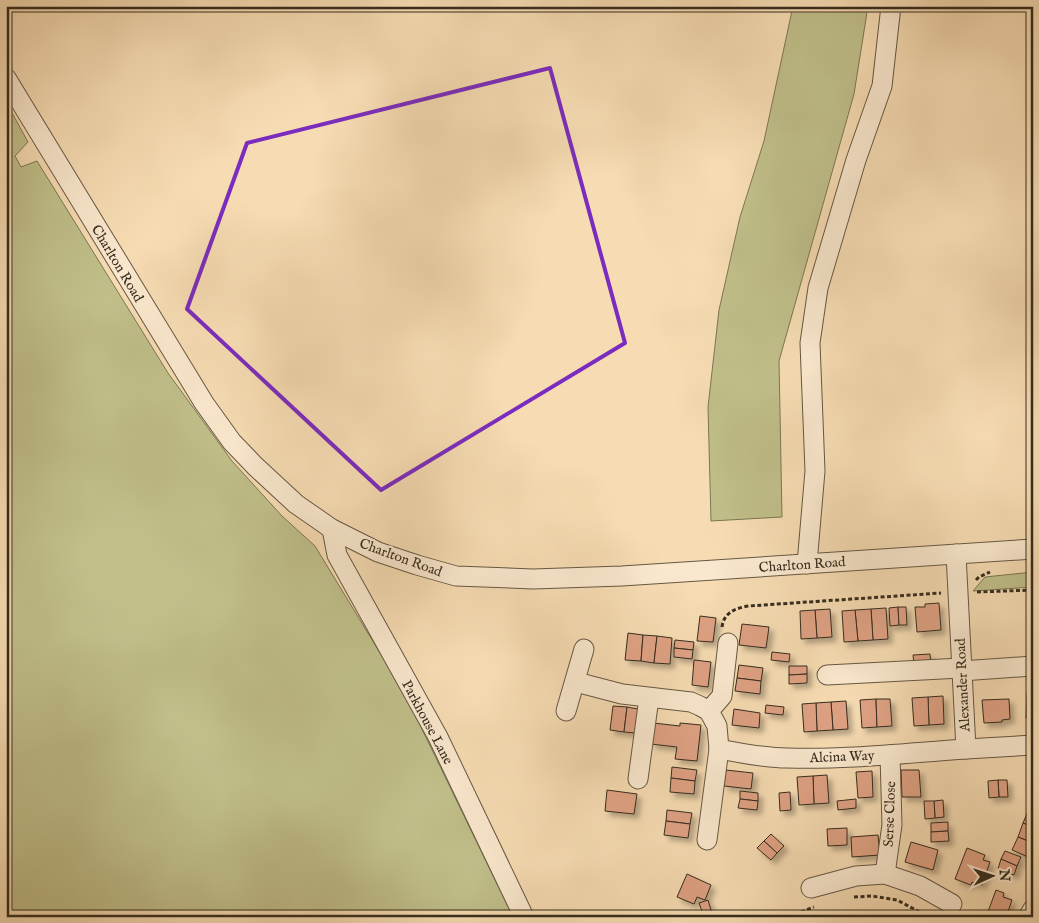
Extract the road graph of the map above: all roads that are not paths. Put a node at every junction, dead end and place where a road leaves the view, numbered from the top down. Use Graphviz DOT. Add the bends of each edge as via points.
graph roads {
  1 [pos="891,6"];
  2 [pos="6,78"];
  3 [pos="332,529"];
  4 [pos="1033,549"];
  5 [pos="956,554"];
  6 [pos="806,564"];
  7 [pos="725,636"];
  8 [pos="584,649"];
  9 [pos="1033,666"];
  10 [pos="961,670"];
  11 [pos="826,675"];
  12 [pos="576,682"];
  13 [pos="649,698"];
  14 [pos="566,711"];
  15 [pos="709,711"];
  16 [pos="1033,745"];
  17 [pos="719,749"];
  18 [pos="966,749"];
  19 [pos="890,754"];
  20 [pos="638,779"];
  21 [pos="707,840"];
  22 [pos="885,874"];
  23 [pos="811,888"];
  24 [pos="952,904"];
  25 [pos="1033,908"];
  26 [pos="524,917"];
  27 [pos="1028,917"];
  1 -- 6 [label="street" via="882,86 818,288 810,343 815,471"];
  2 -- 3 [label="street, Charlton Road" via="204,403 232,442 296,504"];
  3 -- 6 [label="street, Charlton Road" via="378,552 456,576 533,579 622,576"];
  3 -- 26 [label="street, Parkhouse Lane" via="336,555 438,738"];
  4 -- 5 [label="street, Charlton Road"];
  5 -- 6 [label="street, Charlton Road"];
  5 -- 10 [label="street, Alexander Road" via="963,599"];
  7 -- 15 [label="street" via="722,696"];
  8 -- 12 [label="street"];
  9 -- 10 [label="street"];
  10 -- 11 [label="street"];
  10 -- 18 [label="street, Alexander Road"];
  12 -- 13 [label="street"];
  12 -- 14 [label="street"];
  13 -- 15 [label="street" via="692,702"];
  13 -- 20 [label="street"];
  15 -- 17 [label="street" via="717,726"];
  16 -- 18 [label="street, Alexander Road"];
  17 -- 19 [label="street, Alcina Way" via="785,758"];
  17 -- 21 [label="street"];
  18 -- 19 [label="street, Alcina Way"];
  19 -- 22 [label="street, Serse Close" via="892,825"];
  22 -- 23 [label="street" via="856,876"];
  22 -- 24 [label="street" via="920,886"];
  25 -- 27 [label="street"];
}
